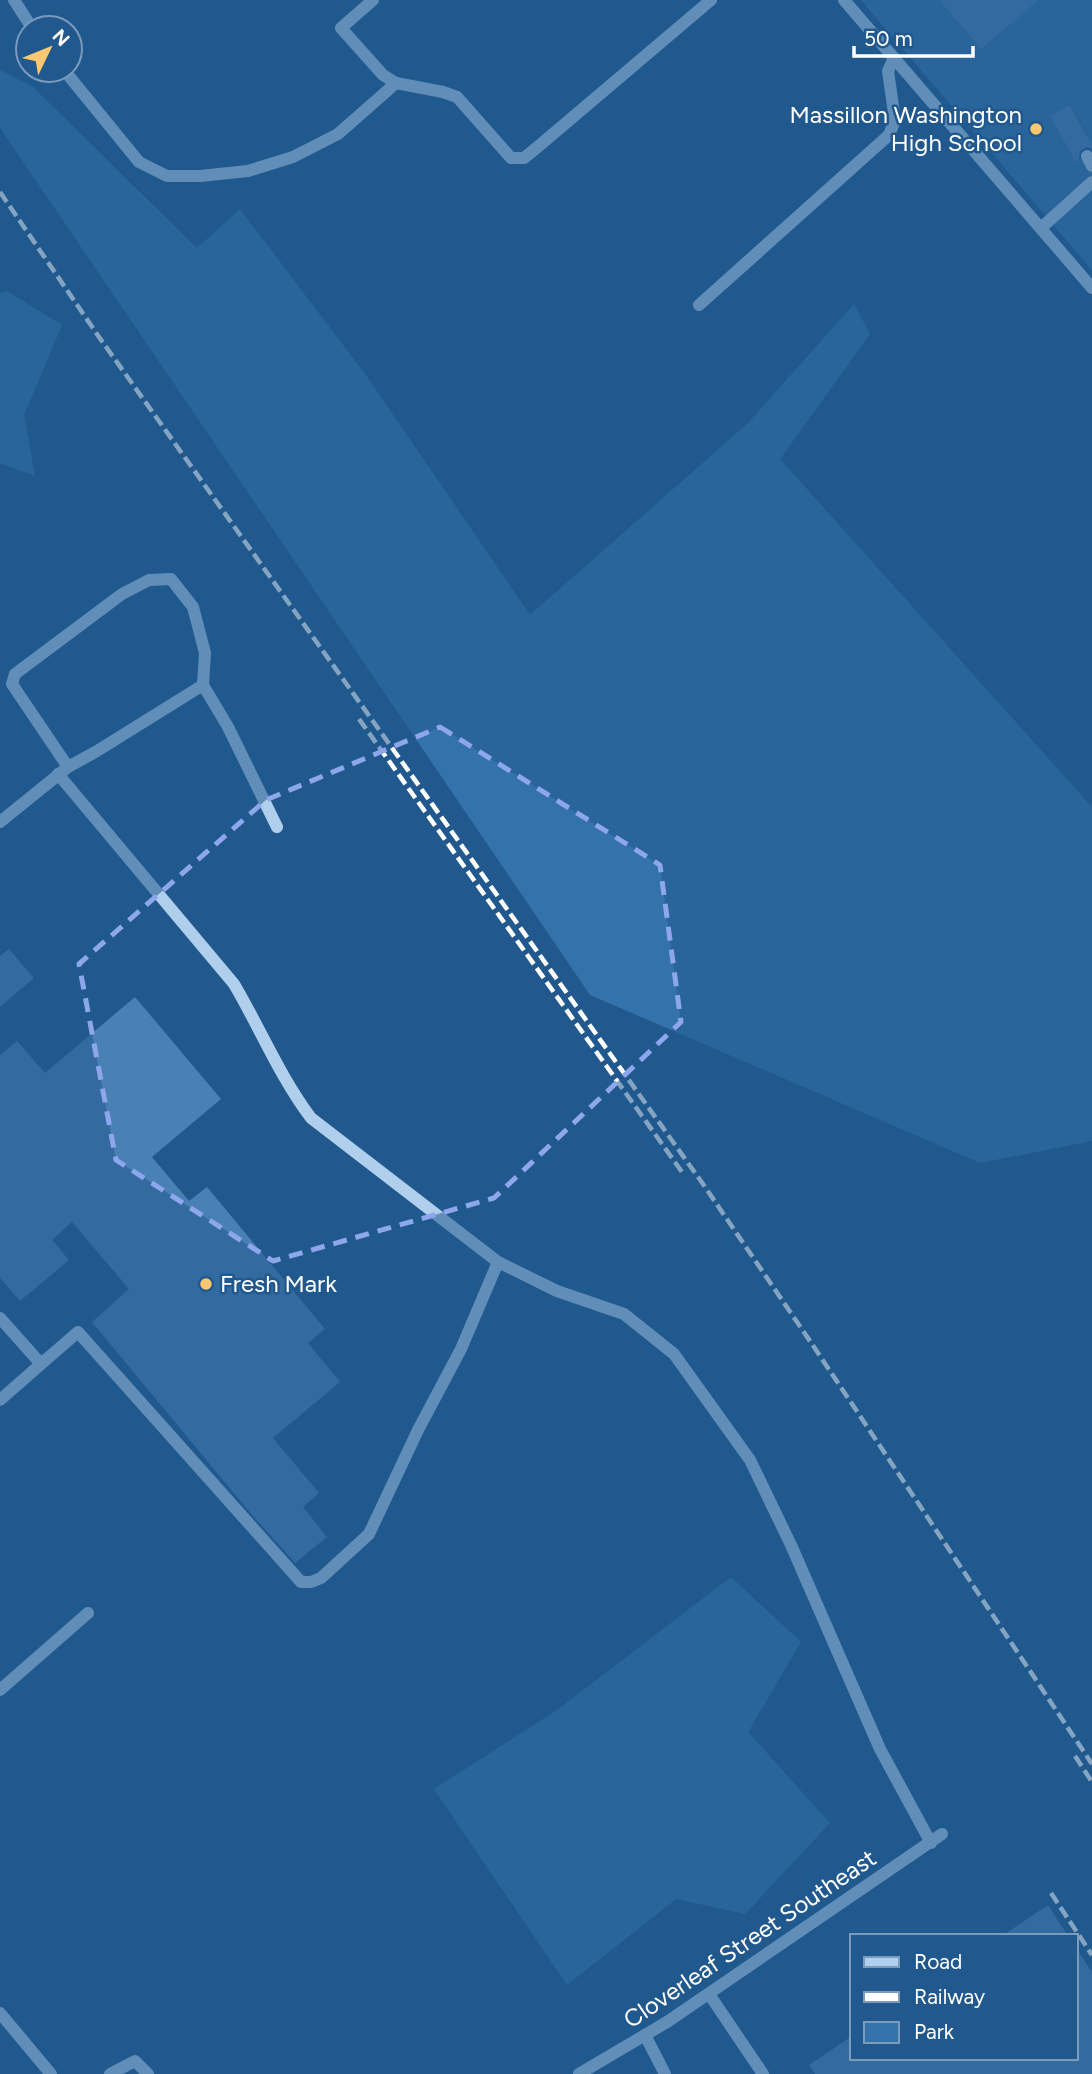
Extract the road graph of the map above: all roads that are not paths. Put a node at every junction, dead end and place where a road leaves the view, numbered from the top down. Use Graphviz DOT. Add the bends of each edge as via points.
graph roads {
  1 [pos="373,0"];
  2 [pos="711,0"];
  3 [pos="844,0"];
  4 [pos="894,58"];
  5 [pos="396,83"];
  6 [pos="75,84"];
  7 [pos="1092,182"];
  8 [pos="1041,228"];
  9 [pos="1092,288"];
  10 [pos="699,305"];
  11 [pos="203,685"];
  12 [pos="63,770"];
  13 [pos="0,822"];
  14 [pos="277,827"];
  15 [pos="498,1262"];
  16 [pos="0,1318"];
  17 [pos="41,1364"];
  18 [pos="0,1400"];
  19 [pos="88,1613"];
  20 [pos="0,1690"];
  21 [pos="942,1834"];
  22 [pos="930,1843"];
  23 [pos="709,1994"];
  24 [pos="0,2013"];
  25 [pos="645,2035"];
  26 [pos="51,2074"];
  27 [pos="110,2074"];
  28 [pos="148,2074"];
  29 [pos="579,2074"];
  30 [pos="665,2074"];
  31 [pos="763,2074"];
  1 -- 5 [label="street" via="341,28 383,75"];
  2 -- 5 [label="street" via="524,158 510,158 457,97"];
  3 -- 4 [label="street"];
  4 -- 8 [label="street"];
  4 -- 10 [label="street" via="888,71 895,120 889,135"];
  5 -- 6 [label="street" via="338,134 293,157 248,171 200,176 167,176 139,162"];
  7 -- 8 [label="street"];
  8 -- 9 [label="street"];
  11 -- 12 [label="street"];
  11 -- 12 [label="street" via="205,653 193,607 171,579 149,580 122,594 15,674 12,681"];
  11 -- 14 [label="street"];
  12 -- 13 [label="street"];
  12 -- 15 [label="street" via="234,984 291,1091 311,1118"];
  15 -- 17 [label="street" via="461,1349 369,1534 311,1582 301,1581 78,1332"];
  15 -- 22 [label="street" via="557,1291 624,1314 674,1354 714,1407 750,1460 880,1749"];
  16 -- 17 [label="street"];
  17 -- 18 [label="street"];
  19 -- 20 [label="street"];
  21 -- 22 [label="street, Cloverleaf Street Southeast"];
  22 -- 23 [label="street, Cloverleaf Street Southeast"];
  23 -- 25 [label="street, Cloverleaf Street Southeast"];
  23 -- 31 [label="street"];
  24 -- 26 [label="street"];
  25 -- 29 [label="street, Cloverleaf Street Southeast"];
  25 -- 30 [label="street"];
  27 -- 28 [label="street" via="135,2061"];
}
